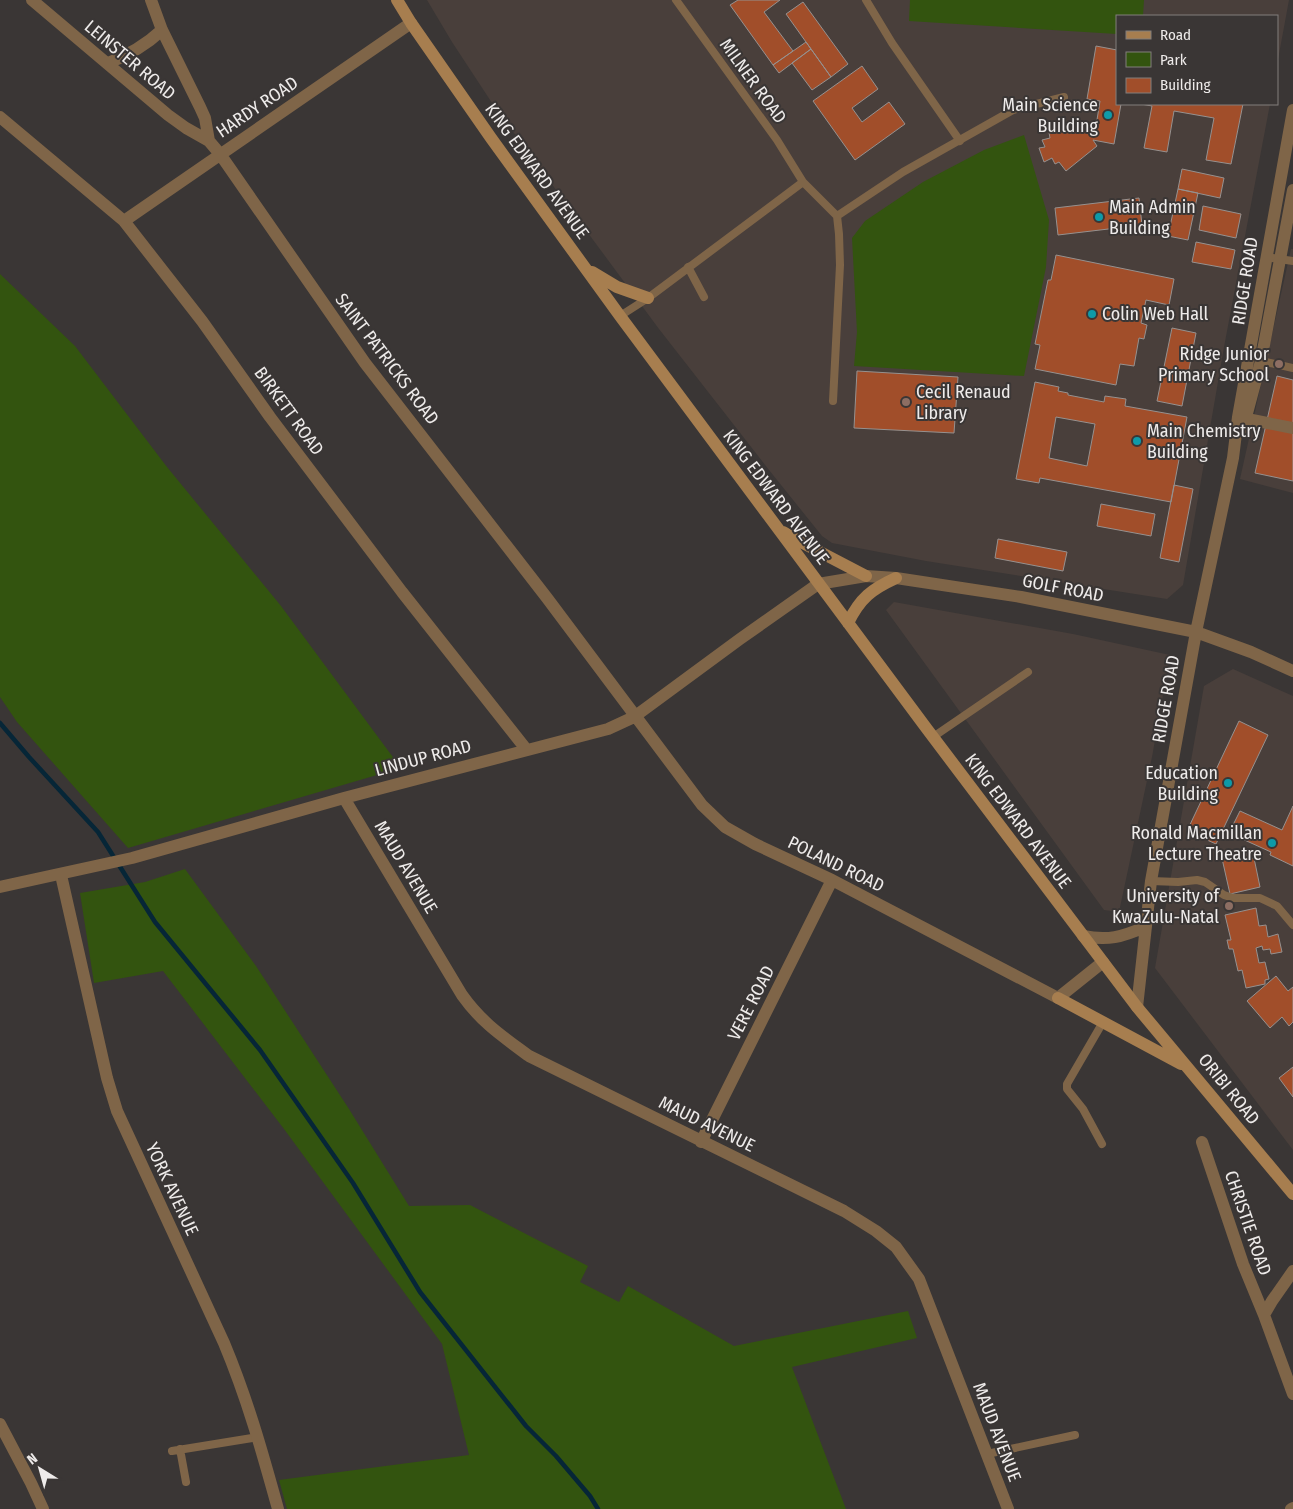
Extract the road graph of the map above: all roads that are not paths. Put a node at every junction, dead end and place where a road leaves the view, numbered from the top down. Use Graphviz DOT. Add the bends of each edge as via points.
graph roads {
  1 [pos="32,0"];
  2 [pos="151,0"];
  3 [pos="397,0"];
  4 [pos="676,0"];
  5 [pos="866,0"];
  6 [pos="411,23"];
  7 [pos="162,30"];
  8 [pos="108,63"];
  9 [pos="1064,97"];
  10 [pos="1293,110"];
  11 [pos="0,117"];
  12 [pos="210,141"];
  13 [pos="960,141"];
  14 [pos="220,154"];
  15 [pos="1289,156"];
  16 [pos="803,182"];
  17 [pos="1293,190"];
  18 [pos="837,216"];
  19 [pos="124,221"];
  20 [pos="1266,257"];
  21 [pos="1280,259"];
  22 [pos="1293,261"];
  23 [pos="582,264"];
  24 [pos="688,267"];
  25 [pos="704,297"];
  26 [pos="648,298"];
  27 [pos="620,316"];
  28 [pos="1261,361"];
  29 [pos="1293,368"];
  30 [pos="834,401"];
  31 [pos="1247,419"];
  32 [pos="1293,428"];
  33 [pos="1233,458"];
  34 [pos="776,528"];
  35 [pos="866,576"];
  36 [pos="896,578"];
  37 [pos="818,584"];
  38 [pos="848,623"];
  39 [pos="1196,632"];
  40 [pos="1293,671"];
  41 [pos="1028,672"];
  42 [pos="634,717"];
  43 [pos="933,737"];
  44 [pos="526,749"];
  45 [pos="344,798"];
  46 [pos="61,875"];
  47 [pos="832,880"];
  48 [pos="1151,881"];
  49 [pos="0,887"];
  50 [pos="1293,926"];
  51 [pos="1145,928"];
  52 [pos="1083,936"];
  53 [pos="1103,962"];
  54 [pos="1058,998"];
  55 [pos="1137,1007"];
  56 [pos="1103,1022"];
  57 [pos="1188,1067"];
  58 [pos="701,1142"];
  59 [pos="1202,1142"];
  60 [pos="1102,1144"];
  61 [pos="1293,1194"];
  62 [pos="1293,1271"];
  63 [pos="1264,1315"];
  64 [pos="1293,1394"];
  65 [pos="0,1424"];
  66 [pos="1075,1435"];
  67 [pos="258,1437"];
  68 [pos="986,1454"];
  69 [pos="186,1482"];
  70 [pos="43,1509"];
  71 [pos="278,1509"];
  72 [pos="1008,1509"];
  1 -- 8 [label="street, LEINSTER ROAD"];
  2 -- 7 [label="street, SAINT PATRICKS ROAD"];
  3 -- 6 [label="street, KING EDWARD AVENUE"];
  4 -- 16 [label="lane, MILNER ROAD" via="777,140"];
  5 -- 13 [label="lane" via="896,50"];
  6 -- 14 [label="street, HARDY ROAD"];
  6 -- 23 [label="street, KING EDWARD AVENUE"];
  7 -- 8 [label="street" via="136,51"];
  7 -- 12 [label="street, SAINT PATRICKS ROAD" via="205,118"];
  8 -- 12 [label="street, LEINSTER ROAD" via="168,115"];
  9 -- 13 [label="lane" via="1014,110"];
  10 -- 15 [label="street, RIDGE ROAD"];
  11 -- 19 [label="street, BIRKETT ROAD"];
  12 -- 14 [label="street, SAINT PATRICKS ROAD"];
  13 -- 18 [label="lane" via="903,172"];
  14 -- 19 [label="street, HARDY ROAD"];
  14 -- 42 [label="street, SAINT PATRICKS ROAD" via="366,363"];
  15 -- 20 [label="street, RIDGE ROAD"];
  16 -- 18 [label="lane, MILNER ROAD"];
  16 -- 24 [label="lane"];
  17 -- 21 [label="street, RIDGE ROAD"];
  18 -- 30 [label="lane" via="840,265"];
  19 -- 44 [label="street, BIRKETT ROAD" via="202,321 374,556"];
  20 -- 21 [label="lane"];
  20 -- 33 [label="street, RIDGE ROAD"];
  21 -- 22 [label="lane"];
  21 -- 28 [label="street, RIDGE ROAD"];
  23 -- 26 [label="street" via="609,283"];
  23 -- 27 [label="street, KING EDWARD AVENUE"];
  24 -- 25 [label="lane"];
  24 -- 26 [label="lane"];
  26 -- 27 [label="lane"];
  27 -- 34 [label="street, KING EDWARD AVENUE"];
  28 -- 29 [label="lane"];
  28 -- 31 [label="street, RIDGE ROAD"];
  31 -- 32 [label="street"];
  31 -- 33 [label="street, RIDGE ROAD"];
  33 -- 39 [label="street, RIDGE ROAD"];
  34 -- 35 [label="street"];
  34 -- 37 [label="street, KING EDWARD AVENUE"];
  35 -- 36 [label="street, GOLF ROAD"];
  35 -- 37 [label="street, GOLF ROAD"];
  36 -- 38 [label="street" via="871,591 859,602"];
  36 -- 39 [label="street, GOLF ROAD" via="1022,597"];
  37 -- 38 [label="street, KING EDWARD AVENUE"];
  37 -- 42 [label="street, LINDUP ROAD"];
  38 -- 43 [label="street, KING EDWARD AVENUE"];
  39 -- 40 [label="street, GOLF ROAD"];
  39 -- 48 [label="street, RIDGE ROAD"];
  41 -- 43 [label="lane"];
  42 -- 44 [label="street, LINDUP ROAD" via="608,729"];
  42 -- 47 [label="street, POLAND ROAD" via="702,805 725,827"];
  43 -- 52 [label="street, KING EDWARD AVENUE"];
  44 -- 45 [label="street, LINDUP ROAD"];
  45 -- 46 [label="street, LINDUP ROAD"];
  45 -- 58 [label="street, MAUD AVENUE" via="476,1014 529,1056"];
  46 -- 49 [label="street, LINDUP ROAD"];
  46 -- 67 [label="street, YORK AVENUE" via="106,1078 224,1343"];
  47 -- 54 [label="street, POLAND ROAD"];
  47 -- 58 [label="street, VERE ROAD"];
  48 -- 50 [label="lane" via="1197,880 1233,898 1260,898 1277,906"];
  48 -- 51 [label="street, RIDGE ROAD"];
  51 -- 52 [label="street" via="1110,938"];
  51 -- 55 [label="street, RIDGE ROAD"];
  52 -- 53 [label="street, KING EDWARD AVENUE"];
  53 -- 54 [label="street"];
  53 -- 55 [label="street, KING EDWARD AVENUE"];
  54 -- 56 [label="street"];
  55 -- 57 [label="street, ORIBI ROAD"];
  56 -- 57 [label="street"];
  56 -- 60 [label="lane" via="1067,1084 1067,1089 1083,1108"];
  57 -- 61 [label="street, ORIBI ROAD"];
  58 -- 68 [label="street, MAUD AVENUE" via="844,1211 896,1247 919,1279"];
  59 -- 63 [label="street, CHRISTIE ROAD" via="1243,1264"];
  62 -- 63 [label="street, CHRISTIE ROAD"];
  63 -- 64 [label="street, CHRISTIE ROAD"];
  65 -- 70 [label="street"];
  66 -- 68 [label="lane"];
  67 -- 69 [label="lane" via="176,1450"];
  67 -- 71 [label="street, YORK AVENUE"];
  68 -- 72 [label="street, MAUD AVENUE"];
}
